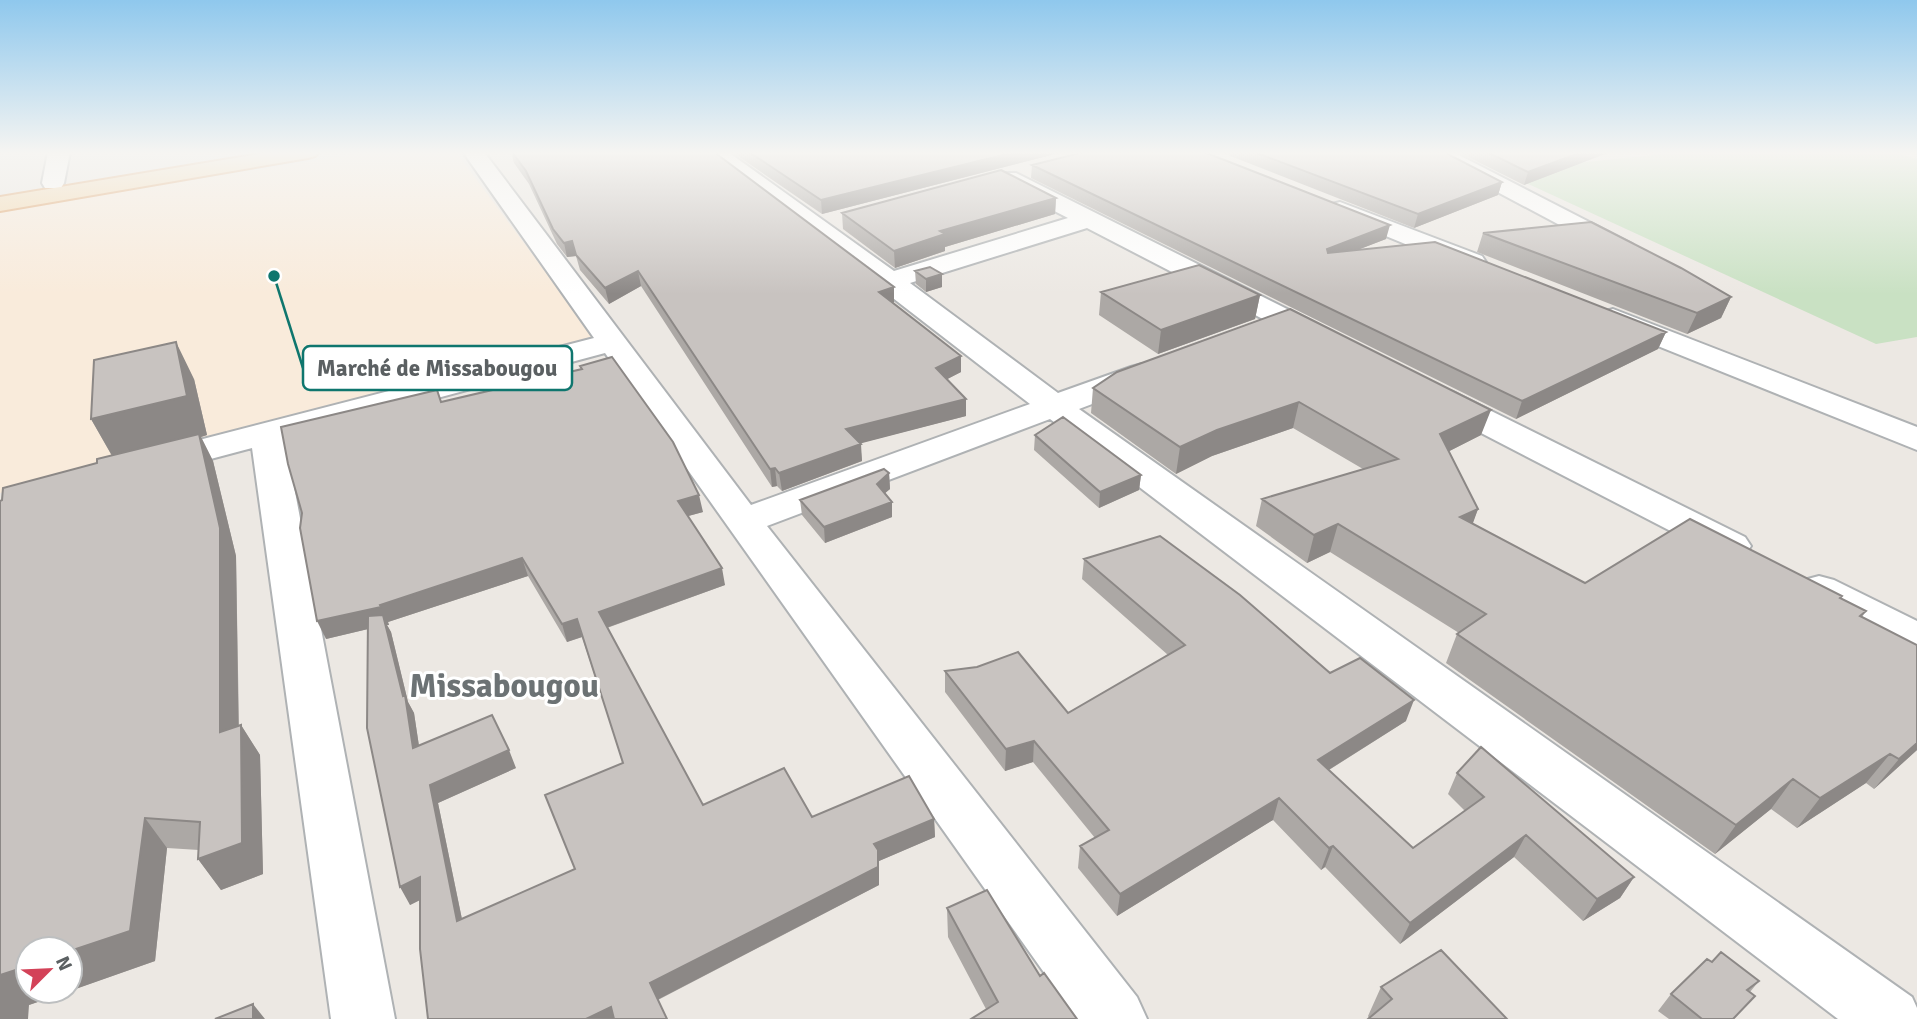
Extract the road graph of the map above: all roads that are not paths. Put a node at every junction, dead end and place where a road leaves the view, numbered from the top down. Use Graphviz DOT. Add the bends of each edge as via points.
graph roads {
  1 [pos="26,200"];
  2 [pos="514,200"];
  3 [pos="795,200"];
  4 [pos="1046,200"];
  5 [pos="1315,200"];
  6 [pos="1529,200"];
  7 [pos="0,204"];
  8 [pos="1090,219"];
  9 [pos="1641,258"];
  10 [pos="1492,270"];
  11 [pos="889,281"];
  12 [pos="1595,311"];
  13 [pos="1286,320"];
  14 [pos="1247,334"];
  15 [pos="612,342"];
  16 [pos="1348,351"];
  17 [pos="1171,363"];
  18 [pos="1409,383"];
  19 [pos="1055,407"];
  20 [pos="267,433"];
  21 [pos="1917,439"];
  22 [pos="134,468"];
  23 [pos="743,521"];
  24 [pos="1756,559"];
  25 [pos="1793,577"];
  26 [pos="1917,640"];
  27 [pos="363,1019"];
  28 [pos="1115,1019"];
  29 [pos="1890,1019"];
  1 -- 7 [label="main road"];
  2 -- 15 [label="street"];
  3 -- 11 [label="street" via="831,223"];
  4 -- 8 [label="street"];
  5 -- 10 [label="street"];
  6 -- 9 [label="street"];
  8 -- 11 [label="street"];
  8 -- 13 [label="street"];
  11 -- 19 [label="street"];
  12 -- 21 [label="street"];
  13 -- 14 [label="street"];
  13 -- 16 [label="street"];
  15 -- 20 [label="street"];
  15 -- 23 [label="street"];
  17 -- 19 [label="street"];
  18 -- 24 [label="street"];
  19 -- 23 [label="street"];
  19 -- 29 [label="street"];
  20 -- 22 [label="street"];
  20 -- 27 [label="street"];
  23 -- 28 [label="street"];
  25 -- 26 [label="street"];
}
